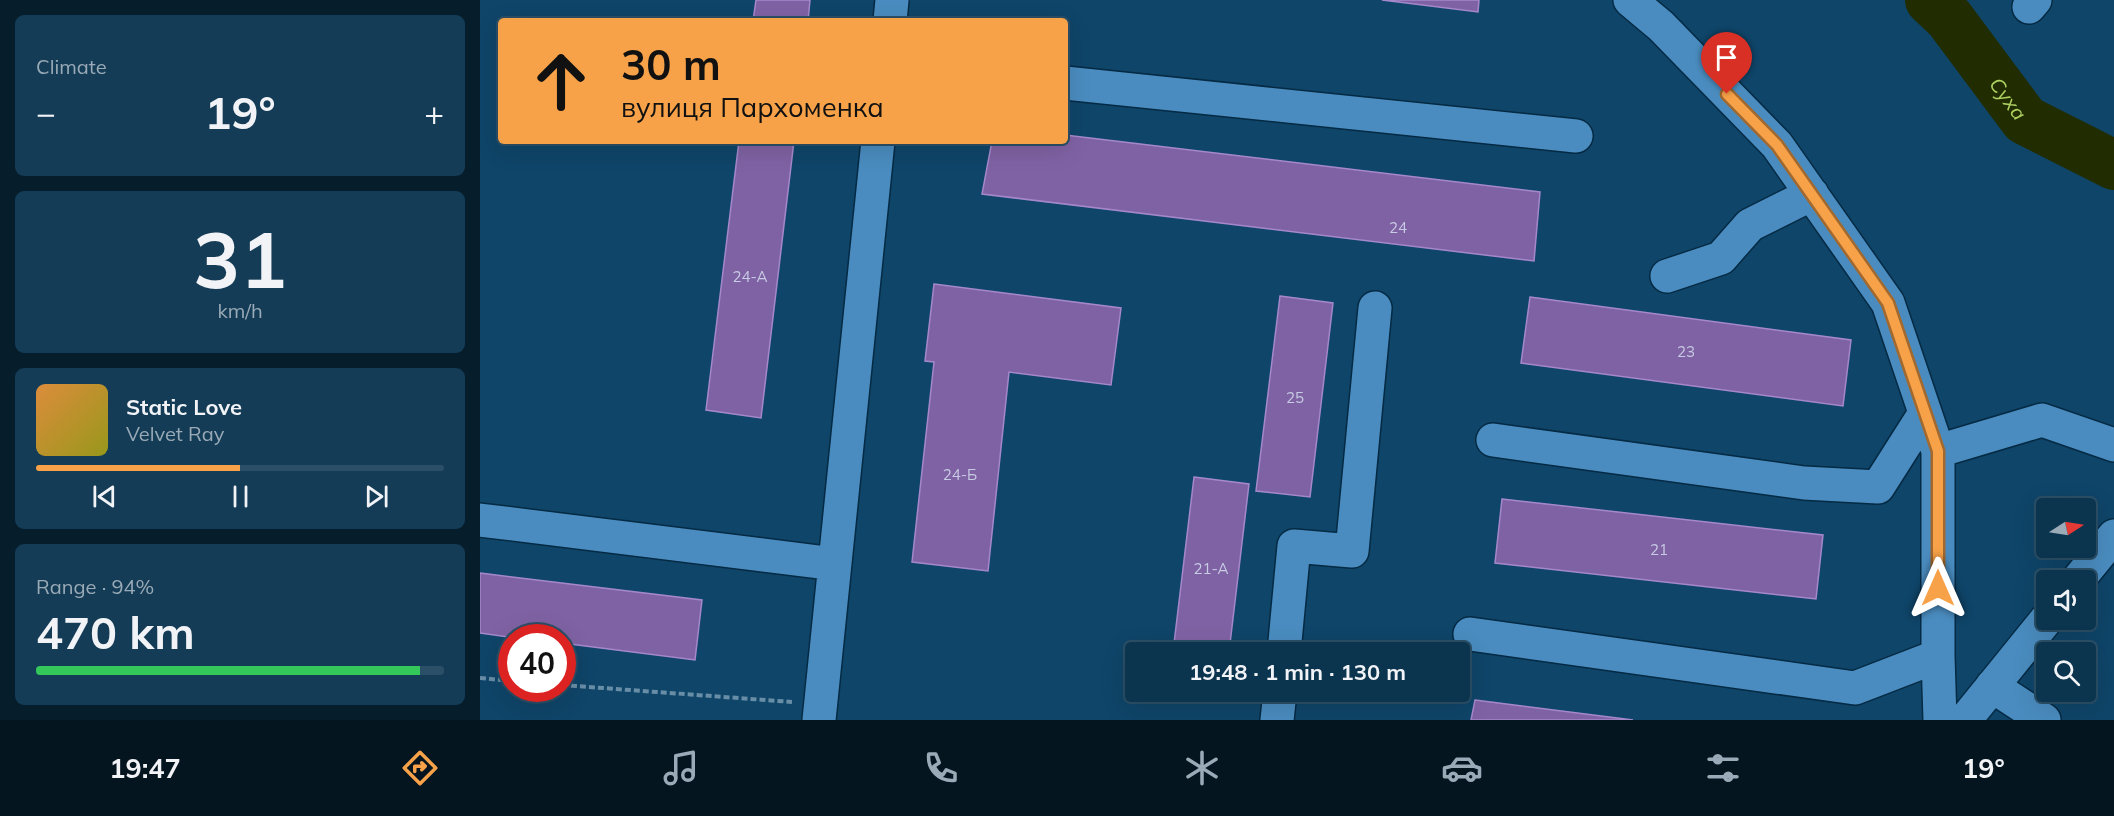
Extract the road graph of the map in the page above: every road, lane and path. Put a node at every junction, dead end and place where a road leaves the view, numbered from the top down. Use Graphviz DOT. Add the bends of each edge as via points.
graph roads {
  1 [pos="892,0"];
  2 [pos="1630,0"];
  3 [pos="890,18"];
  4 [pos="1068,83"];
  5 [pos="1576,136"];
  6 [pos="878,144"];
  7 [pos="1812,194"];
  8 [pos="1667,276"];
  9 [pos="1375,309"];
  10 [pos="1925,413"];
  11 [pos="1493,440"];
  12 [pos="2114,445"];
  13 [pos="1938,451"];
  14 [pos="480,520"];
  15 [pos="2114,536"];
  16 [pos="835,564"];
  17 [pos="2086,570"];
  18 [pos="2038,630"];
  19 [pos="1470,634"];
  20 [pos="1285,642"];
  21 [pos="1938,656"];
  22 [pos="480,678"];
  23 [pos="498,680"];
  24 [pos="576,686"];
  25 [pos="1992,686"];
  26 [pos="1279,702"];
  27 [pos="820,712"];
  28 [pos="1277,720"];
  29 [pos="1940,720"];
  30 [pos="1965,720"];
  31 [pos="2044,720"];
  1 -- 3 [label="street"];
  2 -- 7 [label="street" via="1777,145"];
  4 -- 5 [label="street"];
  6 -- 16 [label="street"];
  7 -- 8 [label="street" via="1750,225 1721,258"];
  7 -- 10 [label="street" via="1888,303"];
  9 -- 20 [label="street" via="1352,551 1294,546"];
  10 -- 11 [label="street" via="1878,488 1804,483"];
  10 -- 13 [label="street"];
  12 -- 13 [label="street" via="2042,420"];
  13 -- 21 [label="street"];
  14 -- 16 [label="street"];
  15 -- 17 [label="street"];
  16 -- 27 [label="street"];
  18 -- 25 [label="street"];
  19 -- 21 [label="street" via="1855,688"];
  21 -- 29 [label="street"];
  22 -- 23 [label="path"];
  24 -- 27 [label="path"];
  25 -- 30 [label="street"];
  25 -- 31 [label="street"];
  26 -- 28 [label="street"];
}
